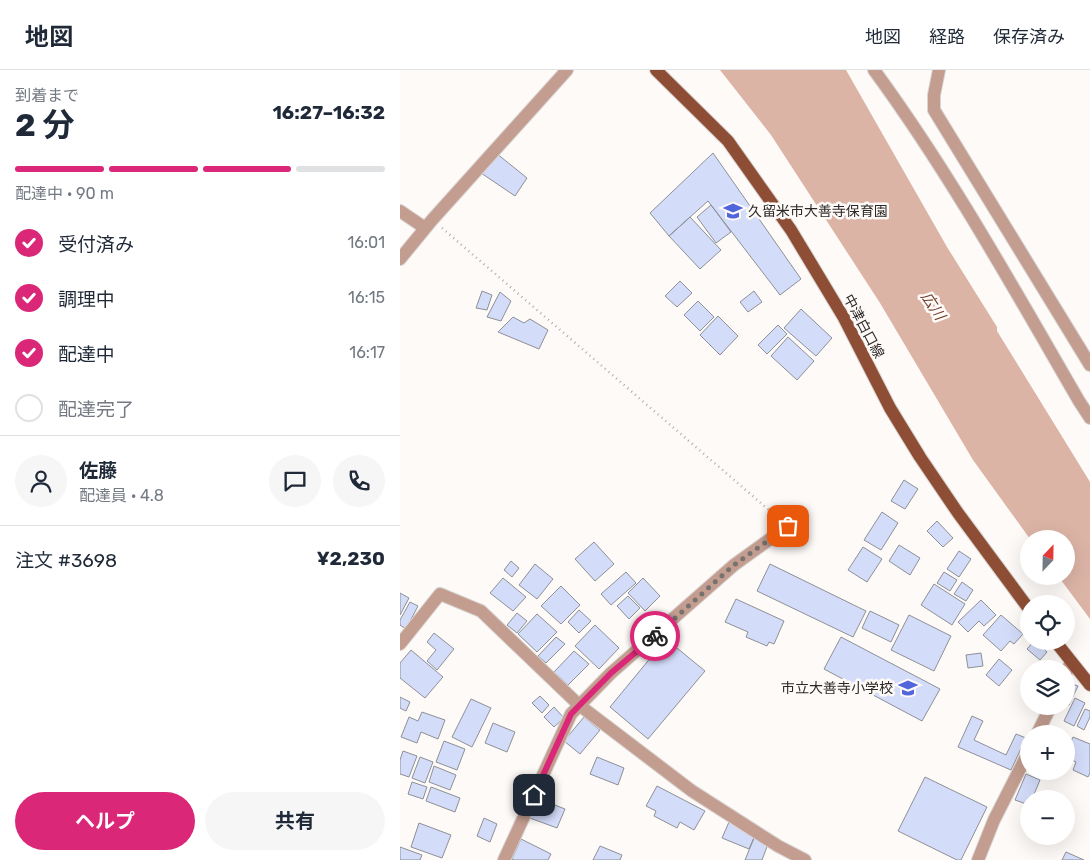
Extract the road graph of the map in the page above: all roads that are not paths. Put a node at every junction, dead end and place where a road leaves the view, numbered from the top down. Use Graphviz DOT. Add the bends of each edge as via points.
graph roads {
  1 [pos="567,70"];
  2 [pos="656,70"];
  3 [pos="874,70"];
  4 [pos="939,70"];
  5 [pos="400,211"];
  6 [pos="428,224"];
  7 [pos="400,259"];
  8 [pos="1090,365"];
  9 [pos="1090,418"];
  10 [pos="788,526"];
  11 [pos="1020,597"];
  12 [pos="400,644"];
  13 [pos="1075,672"];
  14 [pos="1090,685"];
  15 [pos="579,705"];
  16 [pos="1020,769"];
  17 [pos="504,860"];
  18 [pos="805,860"];
  19 [pos="978,860"];
  1 -- 6 [label="street"];
  2 -- 11 [label="main road, 中津白口線" via="728,141 790,230 844,318 890,408 920,457"];
  3 -- 9 [label="street" via="982,232"];
  4 -- 8 [label="street" via="934,110"];
  5 -- 6 [label="street"];
  6 -- 7 [label="street"];
  10 -- 15 [label="street" via="734,565"];
  12 -- 15 [label="street" via="440,594 481,611"];
  13 -- 14 [label="main road"];
  15 -- 17 [label="street" via="571,714"];
  15 -- 18 [label="street" via="692,791"];
  16 -- 19 [label="street"];
}
